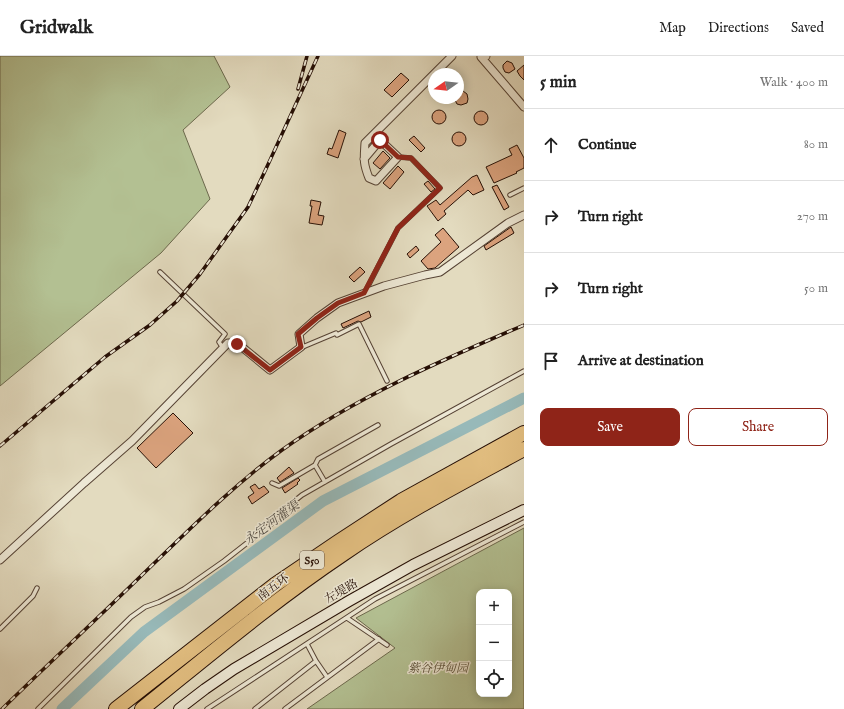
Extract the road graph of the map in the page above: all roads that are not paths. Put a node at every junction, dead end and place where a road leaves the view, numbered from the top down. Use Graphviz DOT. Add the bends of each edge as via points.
graph roads {
  1 [pos="452,56"];
  2 [pos="486,56"];
  3 [pos="524,107"];
  4 [pos="398,157"];
  5 [pos="364,159"];
  6 [pos="524,188"];
  7 [pos="510,195"];
  8 [pos="524,215"];
  9 [pos="160,272"];
  10 [pos="364,293"];
  11 [pos="301,347"];
  12 [pos="223,348"];
  13 [pos="524,371"];
  14 [pos="387,381"];
  15 [pos="378,425"];
  16 [pos="524,433"];
  17 [pos="524,449"];
  18 [pos="315,465"];
  19 [pos="325,482"];
  20 [pos="272,483"];
  21 [pos="524,510"];
  22 [pos="524,522"];
  23 [pos="0,560"];
  24 [pos="37,588"];
  25 [pos="347,618"];
  26 [pos="0,629"];
  27 [pos="379,639"];
  28 [pos="307,644"];
  29 [pos="387,645"];
  30 [pos="316,662"];
  31 [pos="327,677"];
  32 [pos="38,709"];
  33 [pos="116,709"];
  34 [pos="142,709"];
  35 [pos="179,709"];
  36 [pos="207,709"];
  37 [pos="255,709"];
  38 [pos="285,709"];
  1 -- 5 [label="street" via="365,143"];
  2 -- 3 [label="street" via="481,57"];
  4 -- 5 [label="street" via="380,140"];
  4 -- 5 [label="street" via="376,181 369,178"];
  4 -- 10 [label="lane" via="411,158 440,188 398,228"];
  6 -- 7 [label="lane"];
  8 -- 10 [label="street" via="508,223 440,272"];
  9 -- 12 [label="lane" via="225,334 219,342"];
  10 -- 11 [label="street" via="338,303 298,334"];
  11 -- 12 [label="street" via="270,370 237,344 228,343"];
  11 -- 14 [label="lane" via="336,333 337,335 359,324"];
  12 -- 23 [label="street" via="132,441 84,483 14,551"];
  13 -- 19 [label="lane"];
  15 -- 18 [label="lane" via="318,459"];
  16 -- 33 [label="highway, 南五环 / S50" via="401,500 338,542 276,584"];
  17 -- 34 [label="highway, 南五环 / S50" via="407,512 344,553 281,598"];
  18 -- 19 [label="lane"];
  18 -- 20 [label="lane" via="279,486"];
  19 -- 32 [label="lane" via="297,499 279,518 224,561 184,588 145,607 131,617"];
  21 -- 35 [label="main road, 左堤路" via="413,565 349,601 240,666"];
  22 -- 25 [label="lane" via="375,599"];
  24 -- 26 [label="lane" via="33,596"];
  25 -- 27 [label="lane"];
  25 -- 28 [label="lane"];
  27 -- 29 [label="lane"];
  27 -- 31 [label="lane"];
  28 -- 30 [label="lane"];
  28 -- 36 [label="lane"];
  30 -- 31 [label="lane"];
  30 -- 37 [label="lane"];
  31 -- 38 [label="lane"];
}
